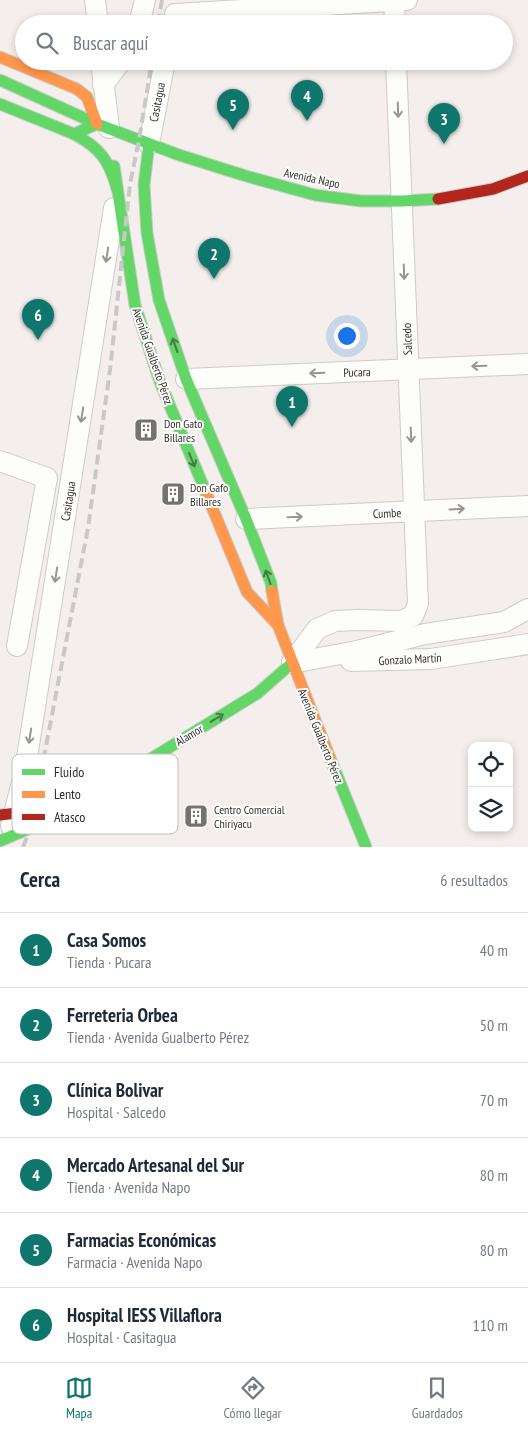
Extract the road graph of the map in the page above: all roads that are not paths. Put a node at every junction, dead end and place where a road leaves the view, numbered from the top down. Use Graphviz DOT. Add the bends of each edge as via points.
graph roads {
  1 [pos="95,0"];
  2 [pos="145,0"];
  3 [pos="394,0"];
  4 [pos="407,0"];
  5 [pos="175,12"];
  6 [pos="97,15"];
  7 [pos="141,15"];
  8 [pos="395,15"];
  9 [pos="0,57"];
  10 [pos="15,63"];
  11 [pos="32,70"];
  12 [pos="102,70"];
  13 [pos="114,70"];
  14 [pos="164,70"];
  15 [pos="396,70"];
  16 [pos="0,80"];
  17 [pos="103,85"];
  18 [pos="0,104"];
  19 [pos="106,130"];
  20 [pos="74,134"];
  21 [pos="150,144"];
  22 [pos="113,154"];
  23 [pos="528,176"];
  24 [pos="118,189"];
  25 [pos="402,202"];
  26 [pos="528,364"];
  27 [pos="408,369"];
  28 [pos="186,379"];
  29 [pos="0,462"];
  30 [pos="528,506"];
  31 [pos="414,512"];
  32 [pos="246,519"];
  33 [pos="528,609"];
  34 [pos="413,616"];
  35 [pos="278,625"];
  36 [pos="528,644"];
  37 [pos="16,646"];
  38 [pos="292,662"];
  39 [pos="266,671"];
  40 [pos="28,754"];
  41 [pos="159,754"];
  42 [pos="8,814"];
  43 [pos="21,834"];
  44 [pos="4,842"];
  45 [pos="366,847"];
  1 -- 6 [label="street"];
  2 -- 7 [label="street"];
  3 -- 4 [label="street"];
  3 -- 5 [label="street"];
  3 -- 8 [label="street"];
  9 -- 10 [label="main road"];
  11 -- 19 [label="main road" via="77,88"];
  12 -- 17 [label="street"];
  13 -- 17 [label="street"];
  14 -- 21 [label="street, Casitagua"];
  15 -- 25 [label="street, Salcedo, one-way"];
  16 -- 19 [label="main road, Avenida Napo"];
  17 -- 19 [label="street"];
  18 -- 20 [label="main road"];
  19 -- 20 [label="main road"];
  19 -- 21 [label="main road, Avenida Napo"];
  20 -- 24 [label="main road" via="90,142 104,155"];
  21 -- 25 [label="main road, Avenida Napo" via="315,195"];
  28 -- 21 [label="main road, Avenida Gualberto Pérez, one-way" via="159,300 147,233 144,185"];
  22 -- 24 [label="main road, Avenida Gualberto Pérez"];
  23 -- 25 [label="main road, Avenida Napo" via="494,189"];
  24 -- 35 [label="main road, Avenida Gualberto Pérez, one-way" via="135,305 160,382 246,592"];
  24 -- 40 [label="street, Casitagua, one-way"];
  25 -- 27 [label="street, Salcedo, one-way"];
  26 -- 27 [label="street, Pucara, one-way"];
  27 -- 28 [label="street, Pucara, one-way"];
  27 -- 31 [label="street, Salcedo, one-way"];
  28 -- 32 [label="main road, Avenida Gualberto Pérez"];
  29 -- 37 [label="street" via="47,478"];
  31 -- 30 [label="street, Cumbe, one-way"];
  32 -- 31 [label="street, Cumbe, one-way"];
  31 -- 34 [label="street, Salcedo" via="418,604"];
  35 -- 32 [label="main road, Avenida Gualberto Pérez, one-way" via="271,584"];
  33 -- 38 [label="street" via="504,622 425,634 357,651"];
  34 -- 38 [label="street, Alamor" via="401,621 335,621 317,628"];
  35 -- 38 [label="main road, Avenida Gualberto Pérez"];
  36 -- 38 [label="street, Gonzalo Martín" via="431,659"];
  38 -- 39 [label="main road"];
  41 -- 38 [label="main road, Alamor, one-way" via="258,693"];
  38 -- 45 [label="main road, Avenida Gualberto Pérez"];
  42 -- 44 [label="street, Casitagua"];
  44 -- 43 [label="main road, Alamor, one-way"];
}
